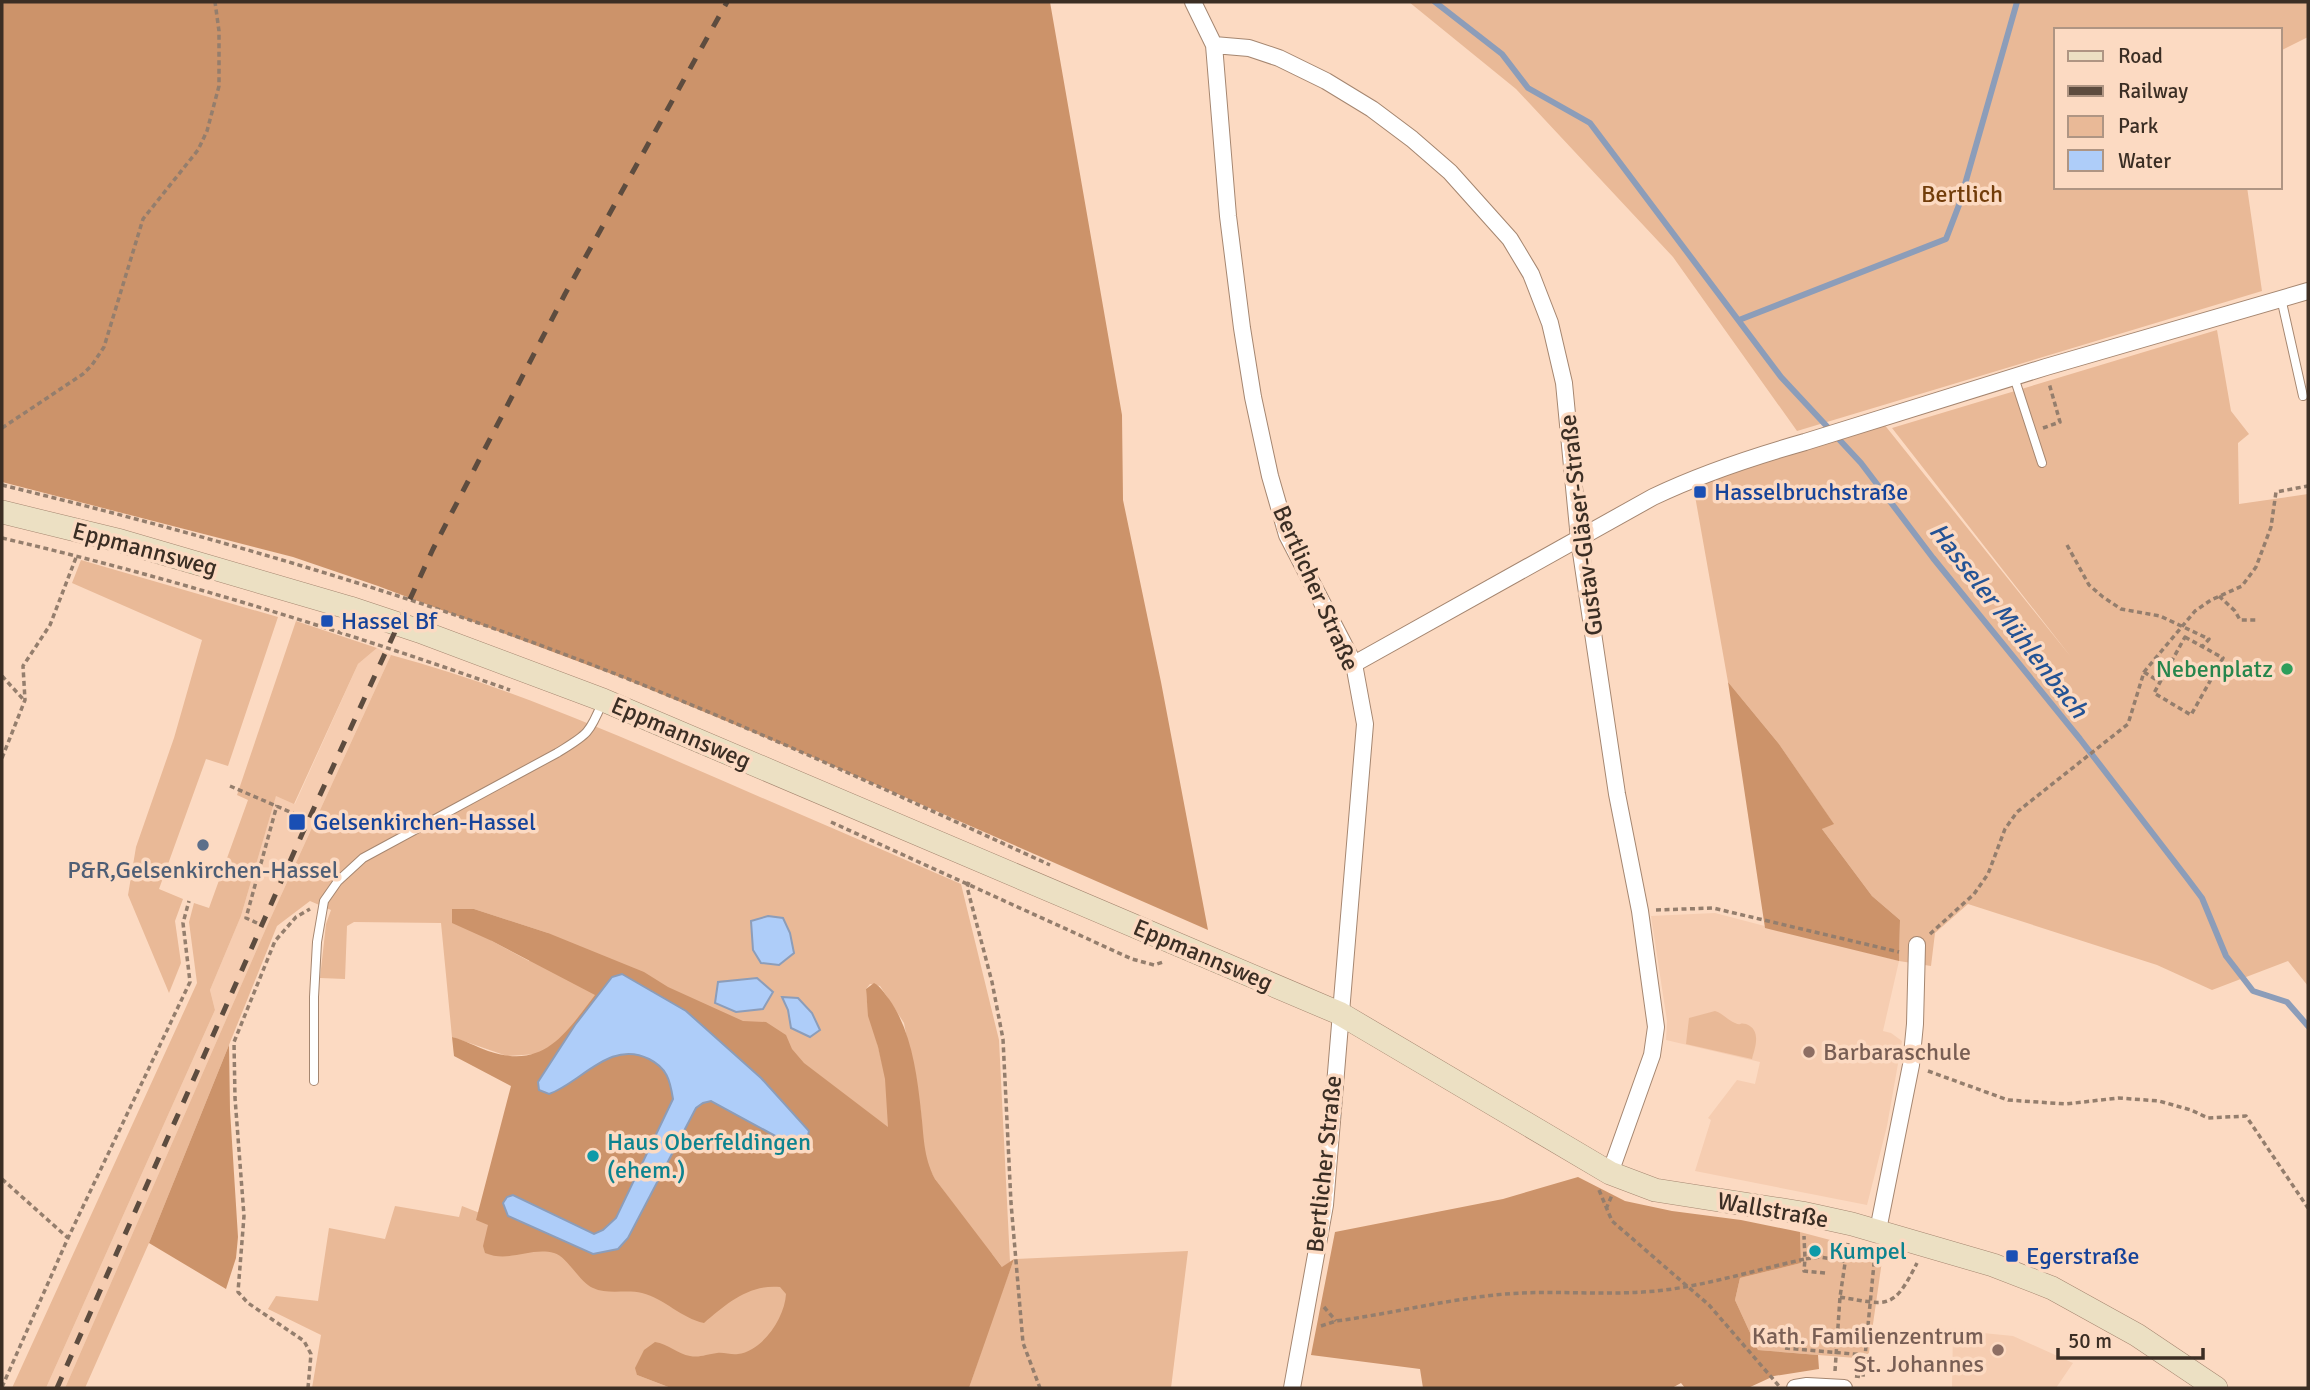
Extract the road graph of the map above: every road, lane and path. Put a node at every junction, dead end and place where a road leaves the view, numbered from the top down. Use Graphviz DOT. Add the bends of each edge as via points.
graph roads {
  1 [pos="215,2"];
  2 [pos="1193,2"];
  3 [pos="1214,46"];
  4 [pos="2308,291"];
  5 [pos="2281,298"];
  6 [pos="2046,367"];
  7 [pos="2014,377"];
  8 [pos="2303,396"];
  9 [pos="2,428"];
  10 [pos="2032,432"];
  11 [pos="2042,463"];
  12 [pos="2308,486"];
  13 [pos="2,512"];
  14 [pos="2,538"];
  15 [pos="1579,539"];
  16 [pos="2067,545"];
  17 [pos="77,555"];
  18 [pos="2219,596"];
  19 [pos="2257,620"];
  20 [pos="2181,625"];
  21 [pos="2203,646"];
  22 [pos="1354,664"];
  23 [pos="2144,672"];
  24 [pos="2,677"];
  25 [pos="2160,682"];
  26 [pos="514,691"];
  27 [pos="25,700"];
  28 [pos="603,700"];
  29 [pos="2,758"];
  30 [pos="230,786"];
  31 [pos="277,805"];
  32 [pos="304,818"];
  33 [pos="829,821"];
  34 [pos="977,861"];
  35 [pos="968,884"];
  36 [pos="189,901"];
  37 [pos="324,901"];
  38 [pos="1640,911"];
  39 [pos="257,923"];
  40 [pos="1916,951"];
  41 [pos="1166,961"];
  42 [pos="1339,1013"];
  43 [pos="1911,1065"];
  44 [pos="314,1081"];
  45 [pos="1606,1171"];
  46 [pos="2,1179"];
  47 [pos="2308,1208"];
  48 [pos="1804,1228"];
  49 [pos="68,1238"];
  50 [pos="1871,1240"];
  51 [pos="1908,1257"];
  52 [pos="1805,1259"];
  53 [pos="1845,1261"];
  54 [pos="1825,1273"];
  55 [pos="1689,1286"];
  56 [pos="1840,1297"];
  57 [pos="1869,1302"];
  58 [pos="1302,1325"];
  59 [pos="1785,1348"];
  60 [pos="1836,1353"];
  61 [pos="1865,1355"];
  62 [pos="2,1387"];
  63 [pos="308,1388"];
  64 [pos="1040,1388"];
  65 [pos="1292,1388"];
  66 [pos="1780,1388"];
  67 [pos="1795,1388"];
  68 [pos="1843,1388"];
  69 [pos="2216,1388"];
  1 -- 9 [label="path" via="219,86 207,131 198,150 143,219 104,346 83,374"];
  2 -- 3 [label="street, Bertlicher Straße"];
  3 -- 15 [label="street, Gustav-Gläser-Straße" via="1250,48 1279,58 1372,109 1450,172 1510,239 1531,274 1553,335 1564,383"];
  3 -- 22 [label="street, Bertlicher Straße" via="1242,328 1270,476 1287,535"];
  4 -- 5 [label="street"];
  5 -- 6 [label="street"];
  5 -- 8 [label="lane"];
  6 -- 7 [label="street"];
  6 -- 10 [label="path" via="2060,422"];
  7 -- 10 [label="lane"];
  7 -- 15 [label="street" via="1741,460 1653,497"];
  10 -- 11 [label="lane"];
  12 -- 18 [label="path" via="2276,492 2272,527 2256,567 2242,586"];
  13 -- 28 [label="street, Eppmannsweg" via="121,541 350,608"];
  14 -- 17 [label="path"];
  15 -- 22 [label="street"];
  15 -- 38 [label="street, Gustav-Gläser-Straße" via="1617,794"];
  16 -- 20 [label="path" via="2090,585 2103,597 2121,609"];
  17 -- 26 [label="path" via="366,639"];
  17 -- 27 [label="path" via="50,625 23,666"];
  18 -- 19 [label="path" via="2240,620"];
  18 -- 20 [label="path"];
  20 -- 21 [label="path" via="2209,639"];
  20 -- 23 [label="path"];
  21 -- 25 [label="path" via="2185,637"];
  21 -- 25 [label="path" via="2223,658 2191,715 2154,693"];
  22 -- 42 [label="street, Bertlicher Straße" via="1364,724"];
  23 -- 25 [label="path"];
  23 -- 40 [label="path" via="2128,724 2017,812 1975,894"];
  24 -- 27 [label="path"];
  27 -- 29 [label="path"];
  28 -- 34 [label="street, Eppmannsweg"];
  28 -- 37 [label="lane" via="592,728 581,738 363,858"];
  30 -- 31 [label="path"];
  31 -- 32 [label="path"];
  31 -- 39 [label="path" via="246,918"];
  33 -- 35 [label="path"];
  34 -- 35 [label="path"];
  34 -- 42 [label="street, Eppmannsweg"];
  35 -- 41 [label="path" via="1132,958 1154,965"];
  35 -- 64 [label="path" via="1003,1039 1010,1203 1023,1343"];
  36 -- 49 [label="path" via="183,923 190,982"];
  37 -- 44 [label="lane" via="317,942"];
  37 -- 63 [label="path" via="296,917 275,941 234,1042 244,1216 238,1292 304,1341 311,1354"];
  38 -- 40 [label="path" via="1713,908"];
  38 -- 45 [label="street, Gustav-Gläser-Straße" via="1656,1027 1653,1055"];
  40 -- 43 [label="street"];
  42 -- 45 [label="street, Wallstraße"];
  42 -- 58 [label="street, Bertlicher Straße" via="1325,1205"];
  43 -- 47 [label="path" via="2008,1100 2066,1104 2118,1098 2159,1101 2208,1118 2246,1116"];
  43 -- 50 [label="street"];
  45 -- 50 [label="street, Wallstraße" via="1655,1190 1802,1213"];
  45 -- 55 [label="path" via="1596,1184 1612,1221"];
  46 -- 49 [label="path"];
  48 -- 52 [label="path"];
  49 -- 62 [label="path"];
  50 -- 53 [label="path" via="1849,1239"];
  50 -- 57 [label="path"];
  50 -- 69 [label="street, Wallstraße" via="1962,1254 2052,1288 2137,1335"];
  51 -- 57 [label="path" via="1919,1260 1898,1296 1881,1304"];
  52 -- 53 [label="path"];
  52 -- 54 [label="path" via="1804,1271"];
  52 -- 55 [label="path"];
  53 -- 56 [label="path"];
  55 -- 58 [label="path" via="1620,1293 1520,1293 1315,1328"];
  55 -- 66 [label="path"];
  56 -- 57 [label="path"];
  56 -- 60 [label="path"];
  57 -- 61 [label="path"];
  58 -- 65 [label="street, Bertlicher Straße"];
  59 -- 60 [label="path"];
  60 -- 61 [label="path"];
  60 -- 61 [label="path" via="1835,1374 1863,1377"];
  67 -- 68 [label="street"];
}
